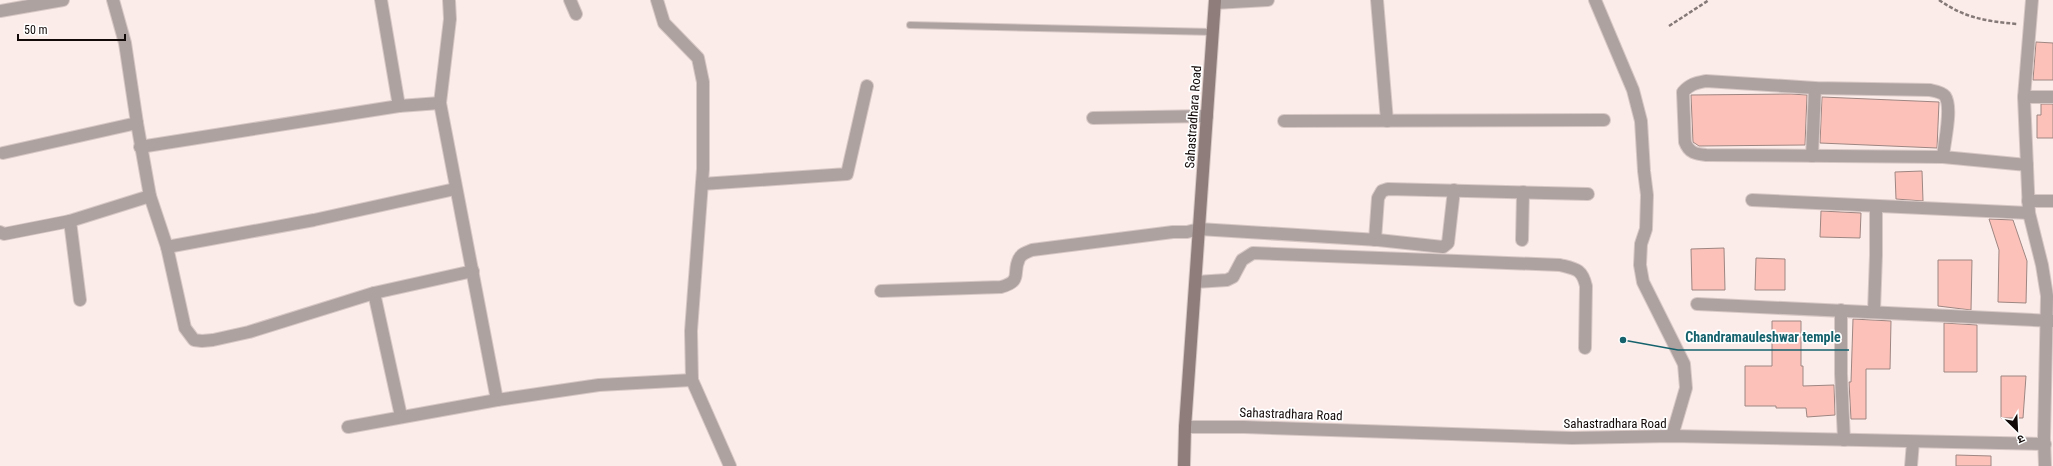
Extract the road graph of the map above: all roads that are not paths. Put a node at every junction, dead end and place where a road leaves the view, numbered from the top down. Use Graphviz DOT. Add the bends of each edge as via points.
graph roads {
  1 [pos="63,0"];
  2 [pos="113,0"];
  3 [pos="381,0"];
  4 [pos="449,0"];
  5 [pos="570,0"];
  6 [pos="657,0"];
  7 [pos="1268,0"];
  8 [pos="1377,0"];
  9 [pos="1595,0"];
  10 [pos="2032,0"];
  11 [pos="2040,0"];
  12 [pos="1215,2"];
  13 [pos="0,11"];
  14 [pos="576,14"];
  15 [pos="910,25"];
  16 [pos="1213,32"];
  17 [pos="867,86"];
  18 [pos="1815,88"];
  19 [pos="2024,97"];
  20 [pos="2053,97"];
  21 [pos="440,103"];
  22 [pos="399,106"];
  23 [pos="1207,116"];
  24 [pos="1093,118"];
  25 [pos="1604,120"];
  26 [pos="1284,121"];
  27 [pos="1387,121"];
  28 [pos="137,123"];
  29 [pos="140,147"];
  30 [pos="3,153"];
  31 [pos="1812,156"];
  32 [pos="1943,157"];
  33 [pos="2027,165"];
  34 [pos="702,184"];
  35 [pos="455,189"];
  36 [pos="1454,190"];
  37 [pos="1523,192"];
  38 [pos="1588,194"];
  39 [pos="150,196"];
  40 [pos="1752,200"];
  41 [pos="2028,200"];
  42 [pos="2053,201"];
  43 [pos="1876,206"];
  44 [pos="2029,213"];
  45 [pos="70,221"];
  46 [pos="1199,229"];
  47 [pos="0,232"];
  48 [pos="1375,240"];
  49 [pos="1522,240"];
  50 [pos="167,247"];
  51 [pos="473,271"];
  52 [pos="1196,282"];
  53 [pos="881,291"];
  54 [pos="374,293"];
  55 [pos="80,300"];
  56 [pos="1697,304"];
  57 [pos="1841,310"];
  58 [pos="1874,311"];
  59 [pos="2050,321"];
  60 [pos="1586,348"];
  61 [pos="692,380"];
  62 [pos="497,400"];
  63 [pos="401,416"];
  64 [pos="348,427"];
  65 [pos="1185,427"];
  66 [pos="1672,436"];
  67 [pos="1844,440"];
  68 [pos="2047,440"];
  69 [pos="1913,442"];
  70 [pos="730,466"];
  71 [pos="1184,466"];
  72 [pos="1911,466"];
  73 [pos="2046,466"];
  1 -- 13 [label="street"];
  2 -- 28 [label="street" via="125,42"];
  3 -- 22 [label="street"];
  4 -- 21 [label="street" via="450,19"];
  5 -- 14 [label="street"];
  6 -- 34 [label="street" via="664,23 698,58 704,96"];
  7 -- 12 [label="street"];
  8 -- 27 [label="street"];
  9 -- 66 [label="street" via="1633,90 1641,121 1647,196 1646,229 1640,265 1643,282 1684,364 1686,388"];
  10 -- 11 [label="street"];
  10 -- 19 [label="street"];
  12 -- 16 [label="main road, Sahastradhara Road"];
  15 -- 16 [label="lane"];
  16 -- 23 [label="main road, Sahastradhara Road"];
  17 -- 34 [label="street" via="847,174"];
  18 -- 31 [label="street"];
  18 -- 31 [label="street" via="1706,82 1687,86 1683,92 1685,142 1694,153"];
  18 -- 32 [label="street" via="1938,92 1944,96 1948,113"];
  19 -- 20 [label="street"];
  19 -- 33 [label="street"];
  21 -- 22 [label="street"];
  21 -- 35 [label="street"];
  22 -- 29 [label="street"];
  23 -- 24 [label="street"];
  23 -- 46 [label="main road, Sahastradhara Road"];
  25 -- 27 [label="street"];
  26 -- 27 [label="street"];
  28 -- 29 [label="street"];
  28 -- 30 [label="street"];
  29 -- 39 [label="street"];
  31 -- 32 [label="street"];
  32 -- 33 [label="street"];
  33 -- 41 [label="street"];
  34 -- 61 [label="street" via="691,331"];
  35 -- 50 [label="street" via="314,220"];
  35 -- 51 [label="street"];
  36 -- 37 [label="street"];
  36 -- 48 [label="street" via="1393,188 1382,191 1378,198"];
  36 -- 48 [label="street" via="1447,245 1441,247"];
  37 -- 38 [label="street"];
  37 -- 49 [label="street"];
  39 -- 45 [label="street"];
  39 -- 50 [label="street"];
  40 -- 43 [label="street"];
  41 -- 42 [label="street"];
  41 -- 44 [label="street"];
  43 -- 44 [label="street"];
  43 -- 58 [label="street"];
  44 -- 59 [label="street"];
  45 -- 47 [label="street" via="4,234"];
  45 -- 55 [label="street"];
  46 -- 48 [label="street"];
  46 -- 52 [label="main road, Sahastradhara Road"];
  46 -- 53 [label="street" via="1032,250 1018,260 1016,278 1013,282 1001,287"];
  50 -- 54 [label="street" via="185,328 194,340 213,340 249,332"];
  51 -- 54 [label="street"];
  51 -- 62 [label="street"];
  52 -- 60 [label="street" via="1228,280 1233,277 1242,260 1253,253 1560,265 1581,272 1584,277"];
  52 -- 65 [label="main road, Sahastradhara Road"];
  54 -- 63 [label="street"];
  56 -- 57 [label="street"];
  57 -- 58 [label="street"];
  57 -- 67 [label="street"];
  58 -- 59 [label="street"];
  59 -- 68 [label="street"];
  61 -- 62 [label="street" via="599,385"];
  61 -- 70 [label="street"];
  62 -- 63 [label="street"];
  63 -- 64 [label="street"];
  65 -- 66 [label="street, Sahastradhara Road" via="1572,438"];
  65 -- 71 [label="main road, Sahastradhara Road"];
  66 -- 67 [label="street, Sahastradhara Road"];
  67 -- 69 [label="street, Sahastradhara Road"];
  68 -- 69 [label="street, Sahastradhara Road"];
  68 -- 73 [label="street"];
  69 -- 72 [label="street"];
}
